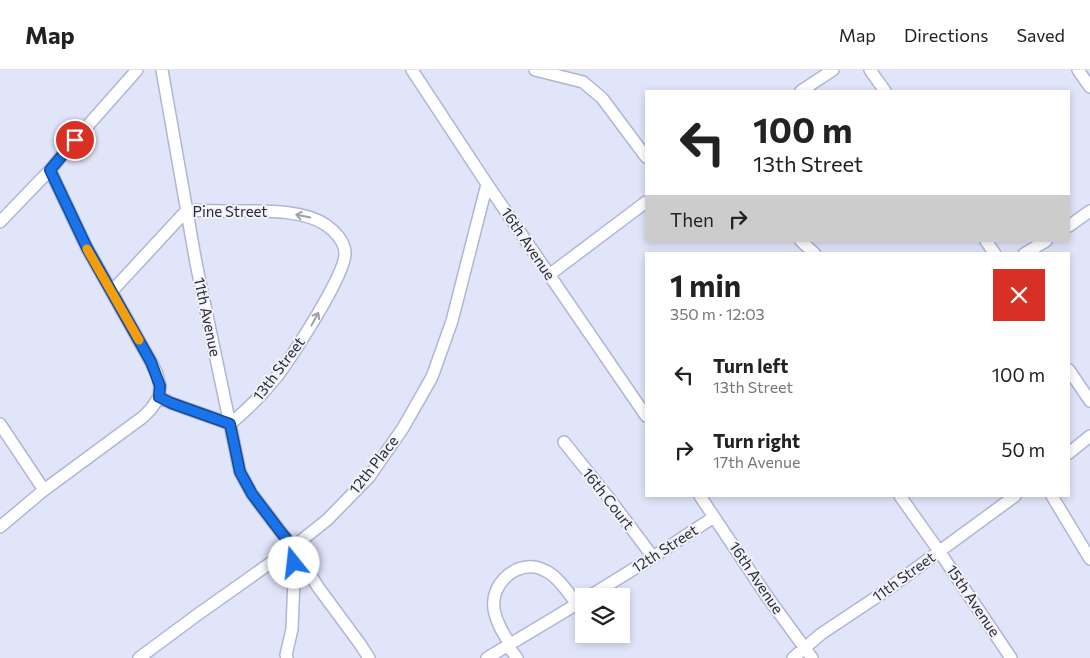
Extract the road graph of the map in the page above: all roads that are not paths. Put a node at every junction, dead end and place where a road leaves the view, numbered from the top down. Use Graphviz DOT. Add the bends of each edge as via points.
graph roads {
  1 [pos="137,70"];
  2 [pos="162,70"];
  3 [pos="412,70"];
  4 [pos="534,70"];
  5 [pos="833,70"];
  6 [pos="870,70"];
  7 [pos="1078,70"];
  8 [pos="1090,87"];
  9 [pos="803,90"];
  10 [pos="884,90"];
  11 [pos="645,156"];
  12 [pos="50,170"];
  13 [pos="487,184"];
  14 [pos="645,203"];
  15 [pos="187,210"];
  16 [pos="1090,211"];
  17 [pos="0,222"];
  18 [pos="1070,225"];
  19 [pos="342,242"];
  20 [pos="802,242"];
  21 [pos="1044,242"];
  22 [pos="812,252"];
  23 [pos="1027,252"];
  24 [pos="549,274"];
  25 [pos="112,291"];
  26 [pos="1070,371"];
  27 [pos="159,397"];
  28 [pos="1090,401"];
  29 [pos="645,415"];
  30 [pos="0,424"];
  31 [pos="230,424"];
  32 [pos="1090,436"];
  33 [pos="564,442"];
  34 [pos="1070,452"];
  35 [pos="44,490"];
  36 [pos="701,497"];
  37 [pos="901,497"];
  38 [pos="1015,497"];
  39 [pos="1053,497"];
  40 [pos="714,517"];
  41 [pos="0,526"];
  42 [pos="293,547"];
  43 [pos="939,551"];
  44 [pos="653,557"];
  45 [pos="1090,559"];
  46 [pos="603,588"];
  47 [pos="575,597"];
  48 [pos="575,605"];
  49 [pos="509,645"];
  50 [pos="805,648"];
  51 [pos="286,657"];
  52 [pos="139,658"];
  53 [pos="369,658"];
  54 [pos="487,658"];
  55 [pos="516,658"];
  56 [pos="793,658"];
  57 [pos="812,658"];
  58 [pos="1011,658"];
  1 -- 12 [label="street"];
  2 -- 15 [label="street, 11th Avenue"];
  3 -- 13 [label="street, 16th Avenue"];
  4 -- 11 [label="street" via="583,82 602,98"];
  5 -- 9 [label="street"];
  6 -- 10 [label="street"];
  7 -- 8 [label="street"];
  12 -- 17 [label="street"];
  12 -- 25 [label="street" via="87,248"];
  13 -- 24 [label="street, 16th Avenue"];
  13 -- 42 [label="street, 12th Place" via="452,321 432,377 403,428 369,477 327,520"];
  14 -- 24 [label="street"];
  19 -- 15 [label="street, Pine Street, one-way" via="327,225 306,216 271,211"];
  15 -- 25 [label="street, Pine Street"];
  15 -- 31 [label="street, 11th Avenue"];
  16 -- 18 [label="street"];
  31 -- 19 [label="street, 13th Street, one-way" via="278,376 310,327 343,264"];
  20 -- 22 [label="street"];
  21 -- 23 [label="street"];
  24 -- 29 [label="street, 16th Avenue"];
  25 -- 27 [label="street" via="157,374"];
  26 -- 28 [label="street"];
  27 -- 31 [label="street"];
  27 -- 35 [label="street" via="143,417"];
  30 -- 35 [label="street"];
  31 -- 42 [label="street, 11th Avenue" via="240,472 252,494"];
  32 -- 34 [label="street"];
  33 -- 44 [label="street, 16th Court"];
  35 -- 41 [label="street"];
  36 -- 40 [label="street, 16th Avenue"];
  37 -- 43 [label="street, 15th Avenue"];
  38 -- 43 [label="street, 11th Street"];
  39 -- 45 [label="street"];
  40 -- 44 [label="street, 12th Street"];
  40 -- 50 [label="street, 16th Avenue"];
  42 -- 51 [label="street" via="292,629"];
  42 -- 52 [label="street, 12th Place"];
  42 -- 53 [label="street, 11th Avenue"];
  43 -- 50 [label="street, 11th Street"];
  43 -- 58 [label="street, 15th Avenue"];
  44 -- 46 [label="street, 12th Street"];
  47 -- 49 [label="street" via="549,573 535,567 518,569 502,580 494,608"];
  48 -- 49 [label="street"];
  49 -- 54 [label="street"];
  49 -- 55 [label="street"];
  50 -- 56 [label="street, 11th Street"];
  50 -- 57 [label="street, 16th Avenue"];
}
